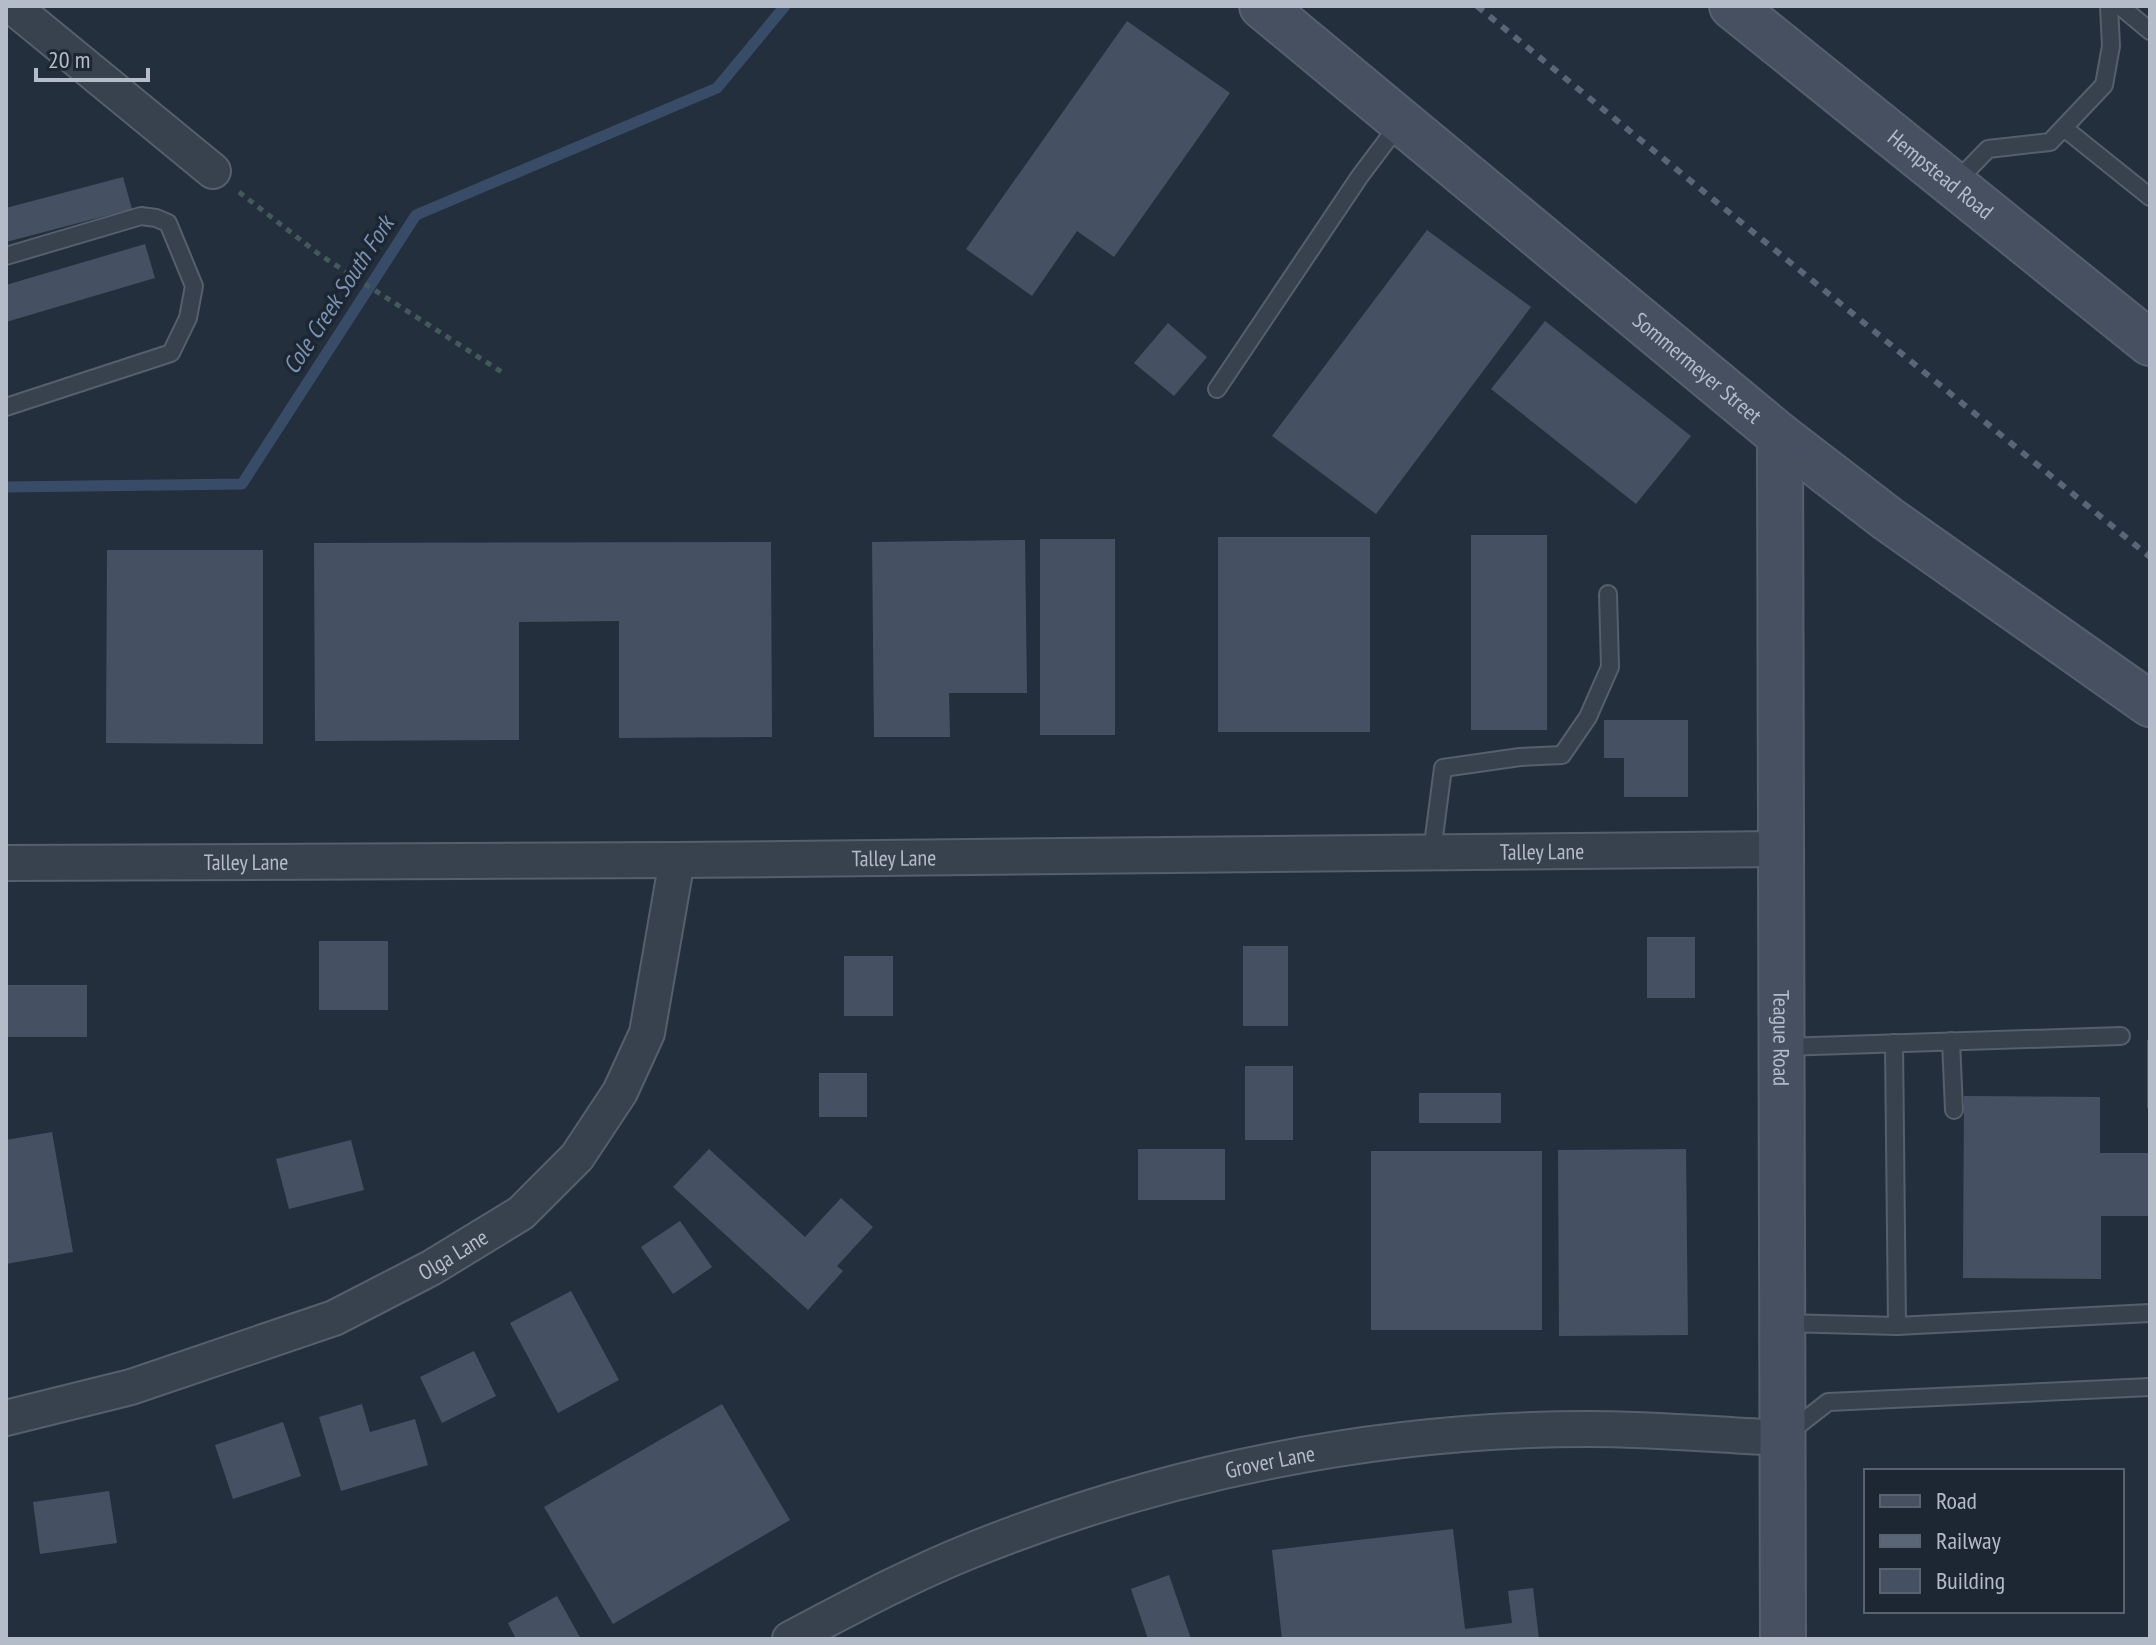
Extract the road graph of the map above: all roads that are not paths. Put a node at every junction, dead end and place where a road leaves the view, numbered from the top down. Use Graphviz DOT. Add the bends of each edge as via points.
graph roads {
  1 [pos="12,6"];
  2 [pos="1262,6"];
  3 [pos="1732,6"];
  4 [pos="2109,6"];
  5 [pos="2120,6"];
  6 [pos="2150,31"];
  7 [pos="1401,121"];
  8 [pos="2064,128"];
  9 [pos="213,171"];
  10 [pos="1953,186"];
  11 [pos="2150,197"];
  12 [pos="6,256"];
  13 [pos="2150,343"];
  14 [pos="1217,389"];
  15 [pos="6,407"];
  16 [pos="1780,436"];
  17 [pos="1608,594"];
  18 [pos="2150,704"];
  19 [pos="1781,849"];
  20 [pos="1432,852"];
  21 [pos="677,860"];
  22 [pos="6,863"];
  23 [pos="2121,1036"];
  24 [pos="1951,1041"];
  25 [pos="1894,1043"];
  26 [pos="1781,1047"];
  27 [pos="1954,1110"];
  28 [pos="2150,1313"];
  29 [pos="1783,1323"];
  30 [pos="1897,1326"];
  31 [pos="2150,1387"];
  32 [pos="6,1418"];
  33 [pos="1783,1438"];
  34 [pos="790,1639"];
  35 [pos="1783,1639"];
  1 -- 9 [label="street"];
  2 -- 7 [label="street, Sommermeyer Street"];
  3 -- 10 [label="street, Hempstead Road"];
  4 -- 8 [label="lane" via="2111,46 2104,85"];
  5 -- 6 [label="lane"];
  7 -- 14 [label="lane"];
  7 -- 16 [label="street, Sommermeyer Street"];
  8 -- 10 [label="lane" via="2050,142 1988,149"];
  8 -- 11 [label="lane"];
  10 -- 13 [label="street, Hempstead Road"];
  12 -- 15 [label="lane" via="141,216 156,218 168,223 194,286 188,318 171,353"];
  16 -- 18 [label="street, Sommermeyer Street"];
  16 -- 19 [label="street, Teague Road"];
  17 -- 20 [label="lane" via="1610,667 1588,717 1562,755 1443,768"];
  19 -- 20 [label="street, Talley Lane"];
  19 -- 26 [label="street, Teague Road"];
  20 -- 21 [label="street, Talley Lane"];
  21 -- 22 [label="street, Talley Lane"];
  21 -- 32 [label="street, Olga Lane" via="647,1033 620,1092 577,1157 521,1213 334,1318 131,1387"];
  23 -- 24 [label="lane"];
  24 -- 25 [label="lane"];
  24 -- 27 [label="lane"];
  25 -- 26 [label="lane"];
  25 -- 30 [label="lane"];
  26 -- 29 [label="street, Teague Road"];
  28 -- 30 [label="lane"];
  29 -- 30 [label="lane"];
  29 -- 33 [label="street, Teague Road"];
  31 -- 33 [label="lane" via="1828,1402"];
  33 -- 34 [label="street, Grover Lane" via="1589,1429 1466,1435 1349,1447 1197,1476 968,1552"];
  33 -- 35 [label="street, Teague Road"];
}
